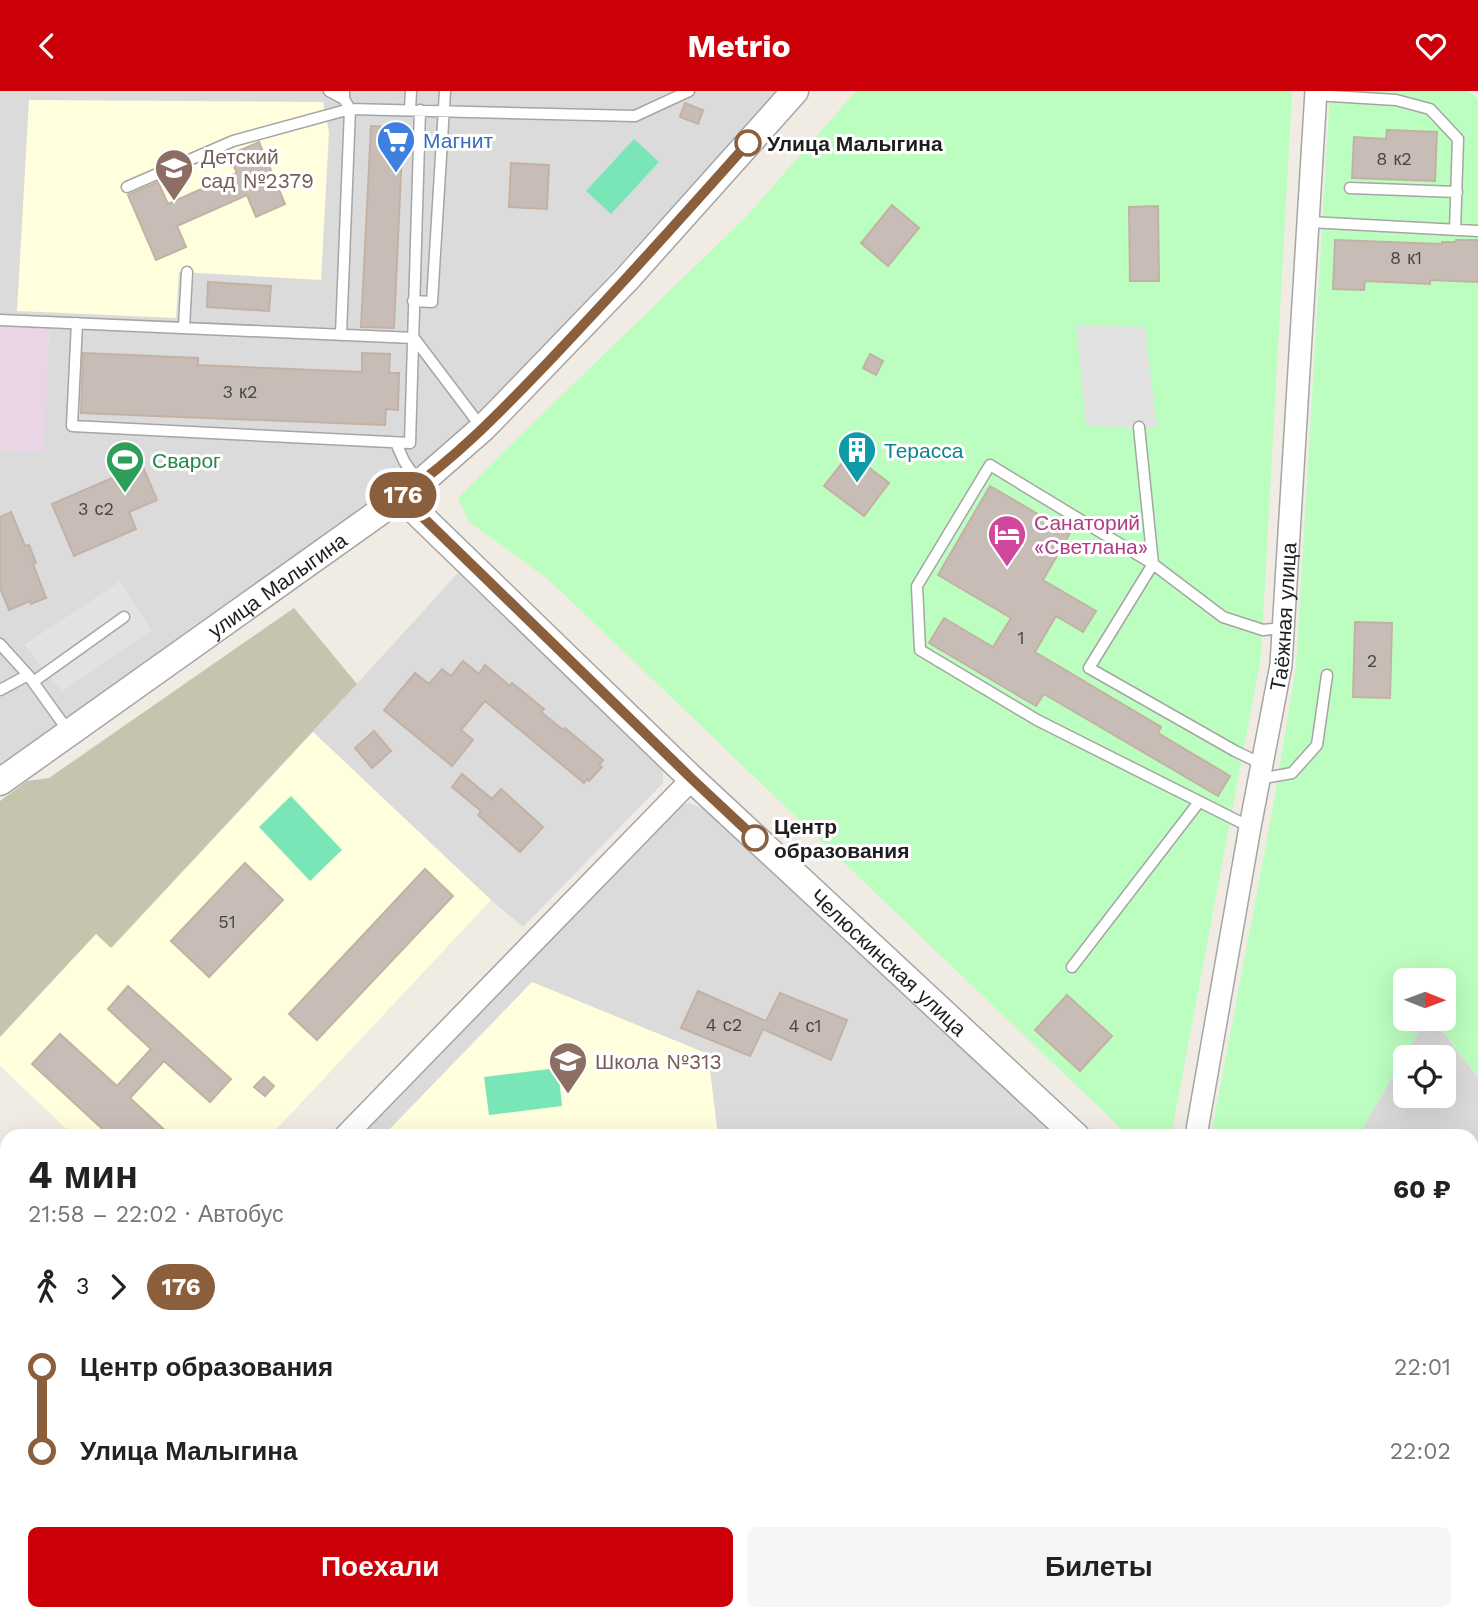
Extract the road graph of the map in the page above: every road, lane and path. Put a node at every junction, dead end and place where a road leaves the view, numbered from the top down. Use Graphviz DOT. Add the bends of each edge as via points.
graph roads {
  1 [pos="329,91"];
  2 [pos="411,91"];
  3 [pos="445,91"];
  4 [pos="689,91"];
  5 [pos="795,91"];
  6 [pos="1315,93"];
  7 [pos="346,100"];
  8 [pos="415,110"];
  9 [pos="443,111"];
  10 [pos="127,187"];
  11 [pos="1350,188"];
  12 [pos="1457,192"];
  13 [pos="1309,222"];
  14 [pos="1455,230"];
  15 [pos="1478,231"];
  16 [pos="187,272"];
  17 [pos="414,302"];
  18 [pos="0,320"];
  19 [pos="77,323"];
  20 [pos="184,327"];
  21 [pos="341,334"];
  22 [pos="414,338"];
  23 [pos="483,428"];
  24 [pos="1139,428"];
  25 [pos="396,443"];
  26 [pos="410,490"];
  27 [pos="1153,564"];
  28 [pos="124,617"];
  29 [pos="1283,628"];
  30 [pos="0,644"];
  31 [pos="1327,675"];
  32 [pos="31,678"];
  33 [pos="0,690"];
  34 [pos="69,731"];
  35 [pos="1261,771"];
  36 [pos="692,779"];
  37 [pos="0,782"];
  38 [pos="1199,802"];
  39 [pos="1250,827"];
  40 [pos="1072,967"];
  41 [pos="352,1129"];
  42 [pos="1063,1129"];
  43 [pos="1197,1129"];
  1 -- 7 [label="lane"];
  2 -- 8 [label="lane"];
  3 -- 9 [label="lane"];
  4 -- 9 [label="lane" via="635,116"];
  5 -- 23 [label="street, улица Малыгина" via="626,279"];
  6 -- 12 [label="lane" via="1396,100 1430,109 1458,139"];
  6 -- 13 [label="street, Таёжная улица"];
  7 -- 8 [label="lane"];
  7 -- 10 [label="lane" via="233,141"];
  7 -- 21 [label="lane"];
  8 -- 9 [label="lane"];
  8 -- 17 [label="lane"];
  9 -- 17 [label="lane" via="432,302"];
  11 -- 12 [label="lane"];
  12 -- 14 [label="lane"];
  13 -- 14 [label="lane"];
  13 -- 29 [label="street, Таёжная улица"];
  14 -- 15 [label="lane"];
  16 -- 20 [label="lane"];
  17 -- 22 [label="lane"];
  18 -- 19 [label="lane"];
  19 -- 20 [label="lane"];
  19 -- 25 [label="lane" via="72,426"];
  20 -- 21 [label="lane"];
  21 -- 22 [label="lane"];
  22 -- 23 [label="lane"];
  22 -- 25 [label="lane" via="410,443"];
  23 -- 26 [label="street, улица Малыгина"];
  24 -- 27 [label="lane"];
  25 -- 26 [label="lane"];
  26 -- 34 [label="street, улица Малыгина"];
  26 -- 36 [label="street, Челюскинская улица"];
  27 -- 29 [label="lane" via="1223,617 1263,631"];
  27 -- 35 [label="lane" via="1089,668 1235,751"];
  27 -- 38 [label="lane" via="990,465 917,586 920,650 1037,720"];
  28 -- 32 [label="lane"];
  29 -- 35 [label="street, Таёжная улица" via="1281,665"];
  30 -- 32 [label="lane"];
  31 -- 35 [label="lane" via="1317,745 1292,773"];
  32 -- 33 [label="lane"];
  32 -- 34 [label="lane"];
  34 -- 37 [label="street, улица Малыгина"];
  35 -- 39 [label="street, Таёжная улица"];
  36 -- 41 [label="street"];
  36 -- 42 [label="street, Челюскинская улица"];
  38 -- 39 [label="lane"];
  38 -- 40 [label="lane"];
  39 -- 43 [label="street, Таёжная улица"];
}
